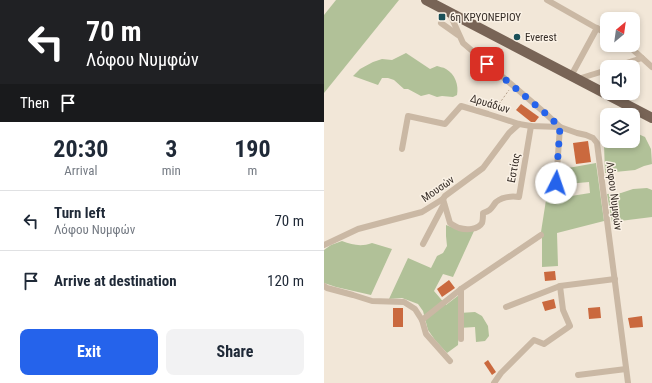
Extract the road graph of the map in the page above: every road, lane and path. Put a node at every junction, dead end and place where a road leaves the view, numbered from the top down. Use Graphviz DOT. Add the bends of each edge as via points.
graph roads {
  1 [pos="426,0"];
  2 [pos="547,0"];
  3 [pos="449,12"];
  4 [pos="441,23"];
  5 [pos="597,28"];
  6 [pos="600,30"];
  7 [pos="458,34"];
  8 [pos="635,52"];
  9 [pos="642,58"];
  10 [pos="636,60"];
  11 [pos="652,67"];
  12 [pos="600,72"];
  13 [pos="575,78"];
  14 [pos="512,84"];
  15 [pos="488,114"];
  16 [pos="652,118"];
  17 [pos="519,124"];
  18 [pos="531,126"];
  19 [pos="560,127"];
  20 [pos="402,149"];
  21 [pos="556,183"];
  22 [pos="444,202"];
  23 [pos="541,235"];
  24 [pos="423,244"];
  25 [pos="324,245"];
  26 [pos="615,279"];
  27 [pos="324,286"];
  28 [pos="560,286"];
  29 [pos="461,289"];
  30 [pos="506,307"];
  31 [pos="422,320"];
  32 [pos="461,339"];
  33 [pos="450,361"];
  34 [pos="626,369"];
  35 [pos="578,375"];
  36 [pos="494,383"];
  37 [pos="628,383"];
  1 -- 3 [label="main road"];
  2 -- 5 [label="street"];
  3 -- 7 [label="street, Λόφου Νυμφών"];
  3 -- 13 [label="main road"];
  4 -- 7 [label="street"];
  5 -- 6 [label="street"];
  5 -- 13 [label="street"];
  7 -- 14 [label="street, Λόφου Νυμφών" via="463,43"];
  8 -- 9 [label="street"];
  9 -- 10 [label="street"];
  9 -- 11 [label="street"];
  12 -- 13 [label="street"];
  13 -- 16 [label="main road"];
  14 -- 15 [label="path" via="499,104"];
  14 -- 19 [label="street, Λόφου Νυμφών"];
  15 -- 17 [label="street, Δρυάδων"];
  15 -- 20 [label="street, Δρυάδων" via="461,106 445,124 408,116"];
  17 -- 18 [label="street, Δρυάδων"];
  17 -- 22 [label="street, Μουσών" via="509,133 483,168 445,196"];
  18 -- 19 [label="street, Δρυάδων"];
  18 -- 22 [label="street, Εστίας" via="519,197 502,199 484,213 481,225 469,229 450,223"];
  19 -- 21 [label="street"];
  19 -- 26 [label="street, Λόφου Νυμφών" via="593,138 597,143"];
  22 -- 24 [label="street"];
  22 -- 25 [label="street, Μουσών" via="422,212 358,230"];
  23 -- 29 [label="street"];
  26 -- 28 [label="street"];
  26 -- 34 [label="street, Λόφου Νυμφών"];
  27 -- 31 [label="street" via="372,301 404,302 415,309"];
  28 -- 30 [label="street"];
  28 -- 36 [label="street" via="563,310 570,326 544,344 534,340 500,373"];
  29 -- 31 [label="street"];
  29 -- 32 [label="street"];
  31 -- 33 [label="street" via="426,334"];
  34 -- 35 [label="street"];
  34 -- 37 [label="street, Λόφου Νυμφών"];
}
